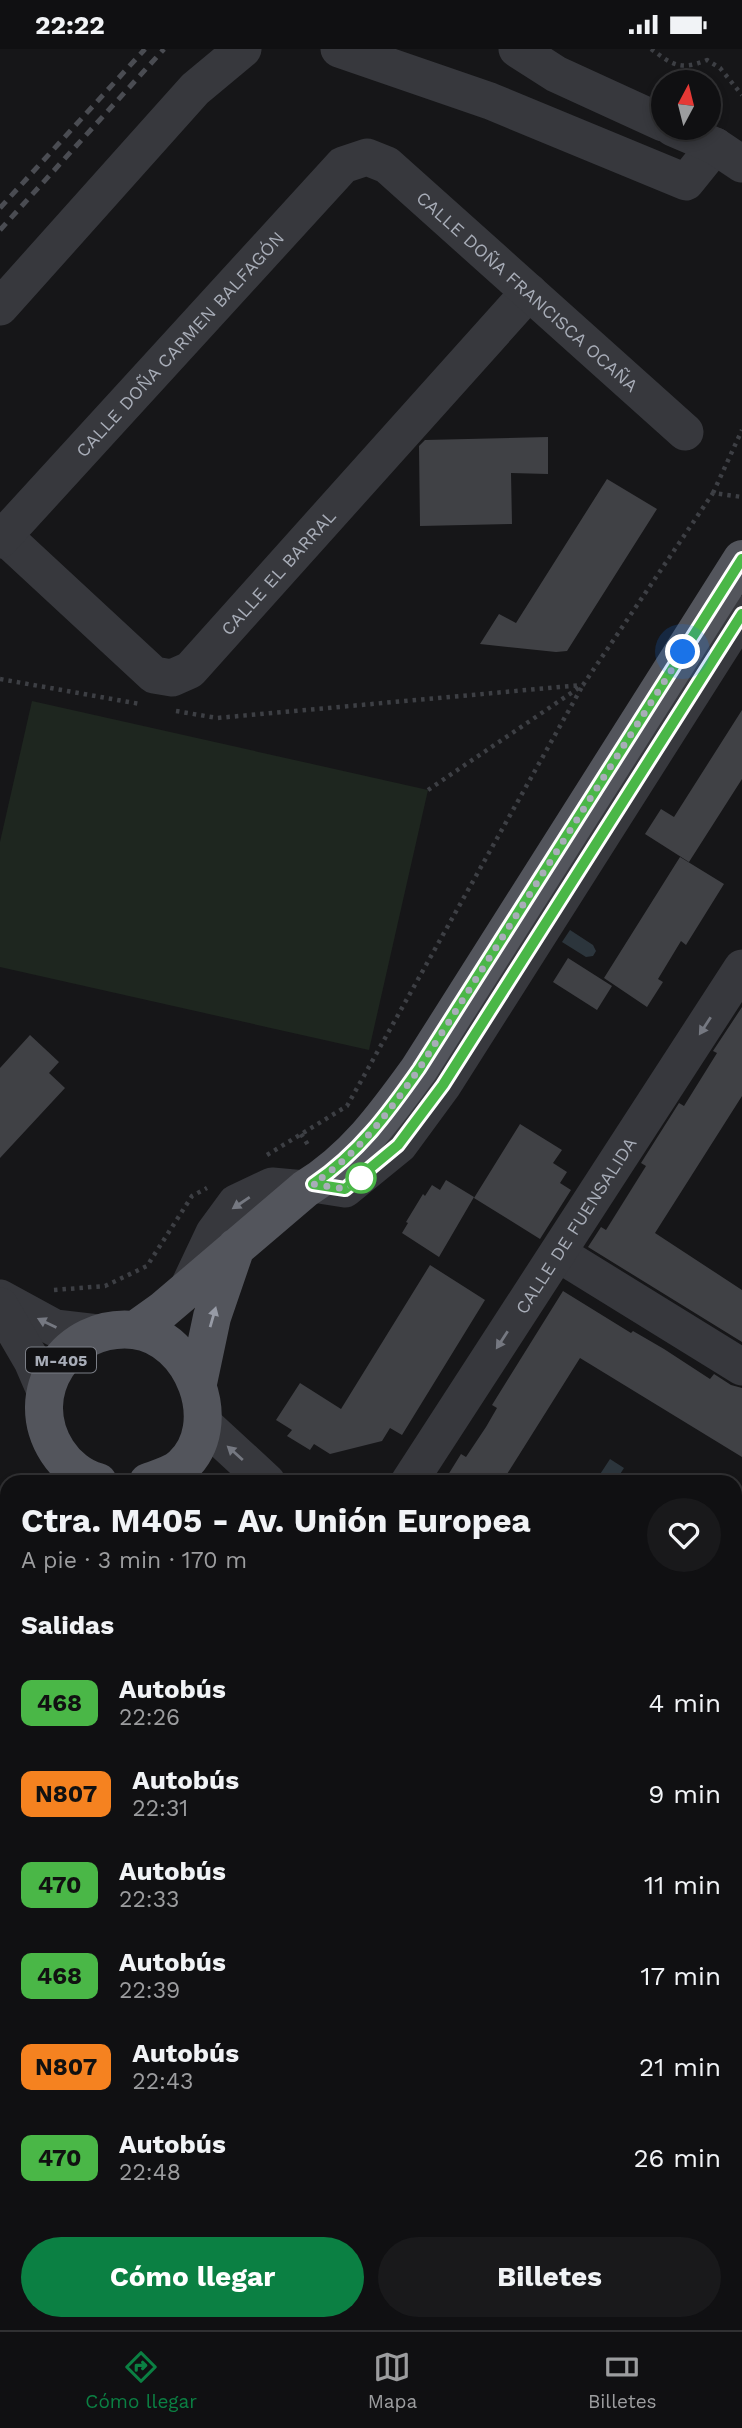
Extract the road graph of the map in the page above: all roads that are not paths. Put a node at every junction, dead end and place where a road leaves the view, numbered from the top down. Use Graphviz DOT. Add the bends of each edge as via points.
graph roads {
  1 [pos="243,49"];
  2 [pos="339,49"];
  3 [pos="517,49"];
  4 [pos="651,117"];
  5 [pos="702,140"];
  6 [pos="733,153"];
  7 [pos="367,157"];
  8 [pos="529,292"];
  9 [pos="0,307"];
  10 [pos="685,432"];
  11 [pos="2,538"];
  12 [pos="742,559"];
  13 [pos="742,614"];
  14 [pos="739,981"];
  15 [pos="315,1182"];
  16 [pos="237,1245"];
  17 [pos="559,1254"];
  18 [pos="188,1288"];
  19 [pos="0,1298"];
  20 [pos="0,1306"];
  21 [pos="116,1332"];
  22 [pos="742,1367"];
  23 [pos="198,1383"];
  24 [pos="45,1391"];
  25 [pos="203,1423"];
  26 [pos="49,1438"];
  27 [pos="46,1475"];
  28 [pos="81,1475"];
  29 [pos="173,1475"];
  30 [pos="259,1475"];
  31 [pos="415,1475"];
  1 -- 9 [label="street" via="195,89"];
  2 -- 6 [label="street" via="490,101 686,182"];
  3 -- 4 [label="street" via="556,73"];
  5 -- 6 [label="street"];
  7 -- 8 [label="street, CALLE DOÑA FRANCISCA OCAÑA" via="387,165"];
  7 -- 11 [label="street, CALLE DOÑA CARMEN BALFAGÓN" via="343,165"];
  8 -- 10 [label="street, CALLE DOÑA FRANCISCA OCAÑA"];
  8 -- 11 [label="street, CALLE EL BARRAL" via="190,670 172,678 154,675"];
  12 -- 15 [label="main road, M-405" via="419,1069 379,1126"];
  13 -- 15 [label="street" via="443,1085 388,1134"];
  14 -- 17 [label="street, CALLE DE FUENSALIDA, one-way"];
  15 -- 16 [label="main road, M-405"];
  15 -- 18 [label="street, one-way" via="272,1187 236,1203 214,1233"];
  16 -- 18 [label="main road, M-405"];
  23 -- 16 [label="main road, one-way" via="212,1317"];
  17 -- 22 [label="street"];
  17 -- 31 [label="street, CALLE DE FUENSALIDA, one-way"];
  18 -- 21 [label="main road, M-405"];
  21 -- 19 [label="street, one-way" via="55,1328"];
  20 -- 24 [label="street"];
  21 -- 23 [label="main road" via="161,1339 184,1359"];
  21 -- 24 [label="main road, M-405" via="74,1346 55,1366"];
  23 -- 25 [label="main road"];
  24 -- 26 [label="main road, M-405"];
  25 -- 29 [label="main road" via="195,1447"];
  30 -- 25 [label="street, one-way"];
  26 -- 27 [label="main road, M-405"];
  26 -- 28 [label="main road, M-405" via="64,1462"];
}
